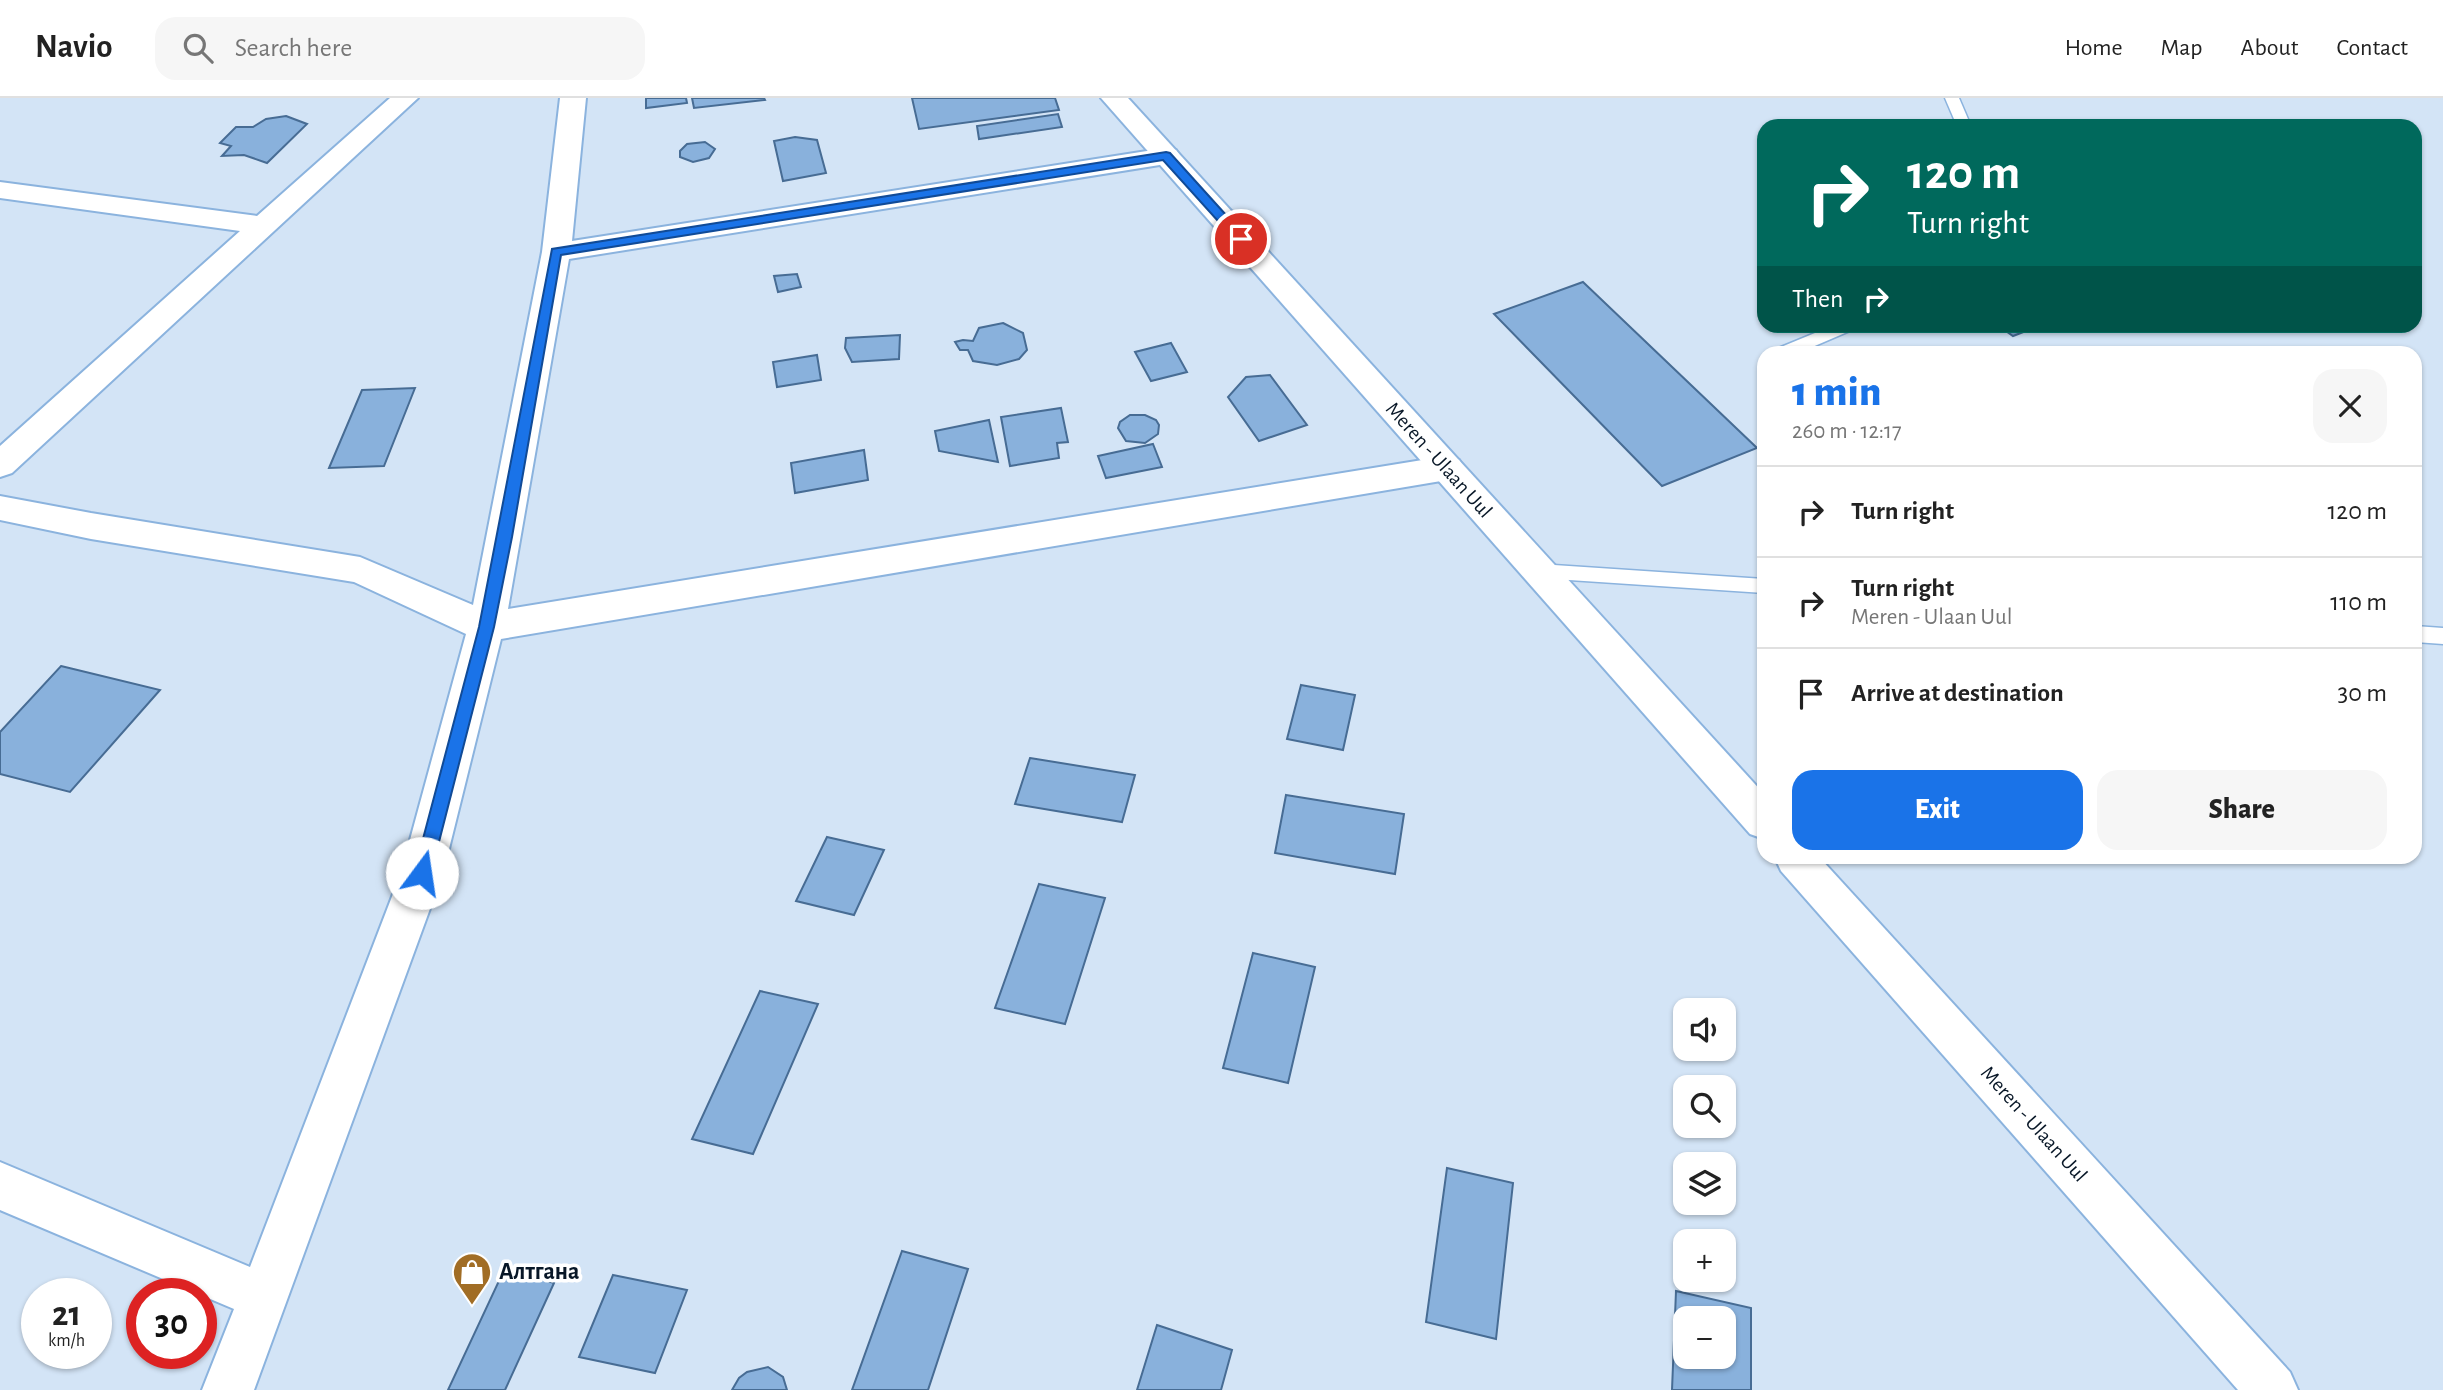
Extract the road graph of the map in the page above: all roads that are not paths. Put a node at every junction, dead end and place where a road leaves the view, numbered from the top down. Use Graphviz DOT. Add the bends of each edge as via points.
graph roads {
  1 [pos="405,98"];
  2 [pos="573,98"];
  3 [pos="1114,98"];
  4 [pos="1952,98"];
  5 [pos="1961,119"];
  6 [pos="1166,156"];
  7 [pos="0,191"];
  8 [pos="265,226"];
  9 [pos="556,252"];
  10 [pos="1829,333"];
  11 [pos="1799,346"];
  12 [pos="0,465"];
  13 [pos="1447,468"];
  14 [pos="0,508"];
  15 [pos="1539,571"];
  16 [pos="1757,586"];
  17 [pos="486,627"];
  18 [pos="2422,634"];
  19 [pos="2443,636"];
  20 [pos="1757,814"];
  21 [pos="1801,864"];
  22 [pos="0,1186"];
  23 [pos="264,1297"];
  24 [pos="228,1390"];
  25 [pos="2272,1390"];
  1 -- 8 [label="street"];
  2 -- 9 [label="street"];
  3 -- 6 [label="street, Meren - Ulaan Uul"];
  4 -- 5 [label="lane"];
  6 -- 9 [label="street"];
  6 -- 13 [label="street, Meren - Ulaan Uul"];
  7 -- 8 [label="street"];
  8 -- 12 [label="street"];
  9 -- 17 [label="street"];
  10 -- 11 [label="lane"];
  13 -- 15 [label="street, Meren - Ulaan Uul"];
  13 -- 17 [label="street"];
  14 -- 17 [label="street" via="360,570"];
  15 -- 16 [label="lane"];
  15 -- 20 [label="street, Meren - Ulaan Uul"];
  17 -- 23 [label="street" via="422,873"];
  18 -- 19 [label="lane"];
  21 -- 25 [label="street, Meren - Ulaan Uul"];
  22 -- 23 [label="street"];
  23 -- 24 [label="street"];
}
